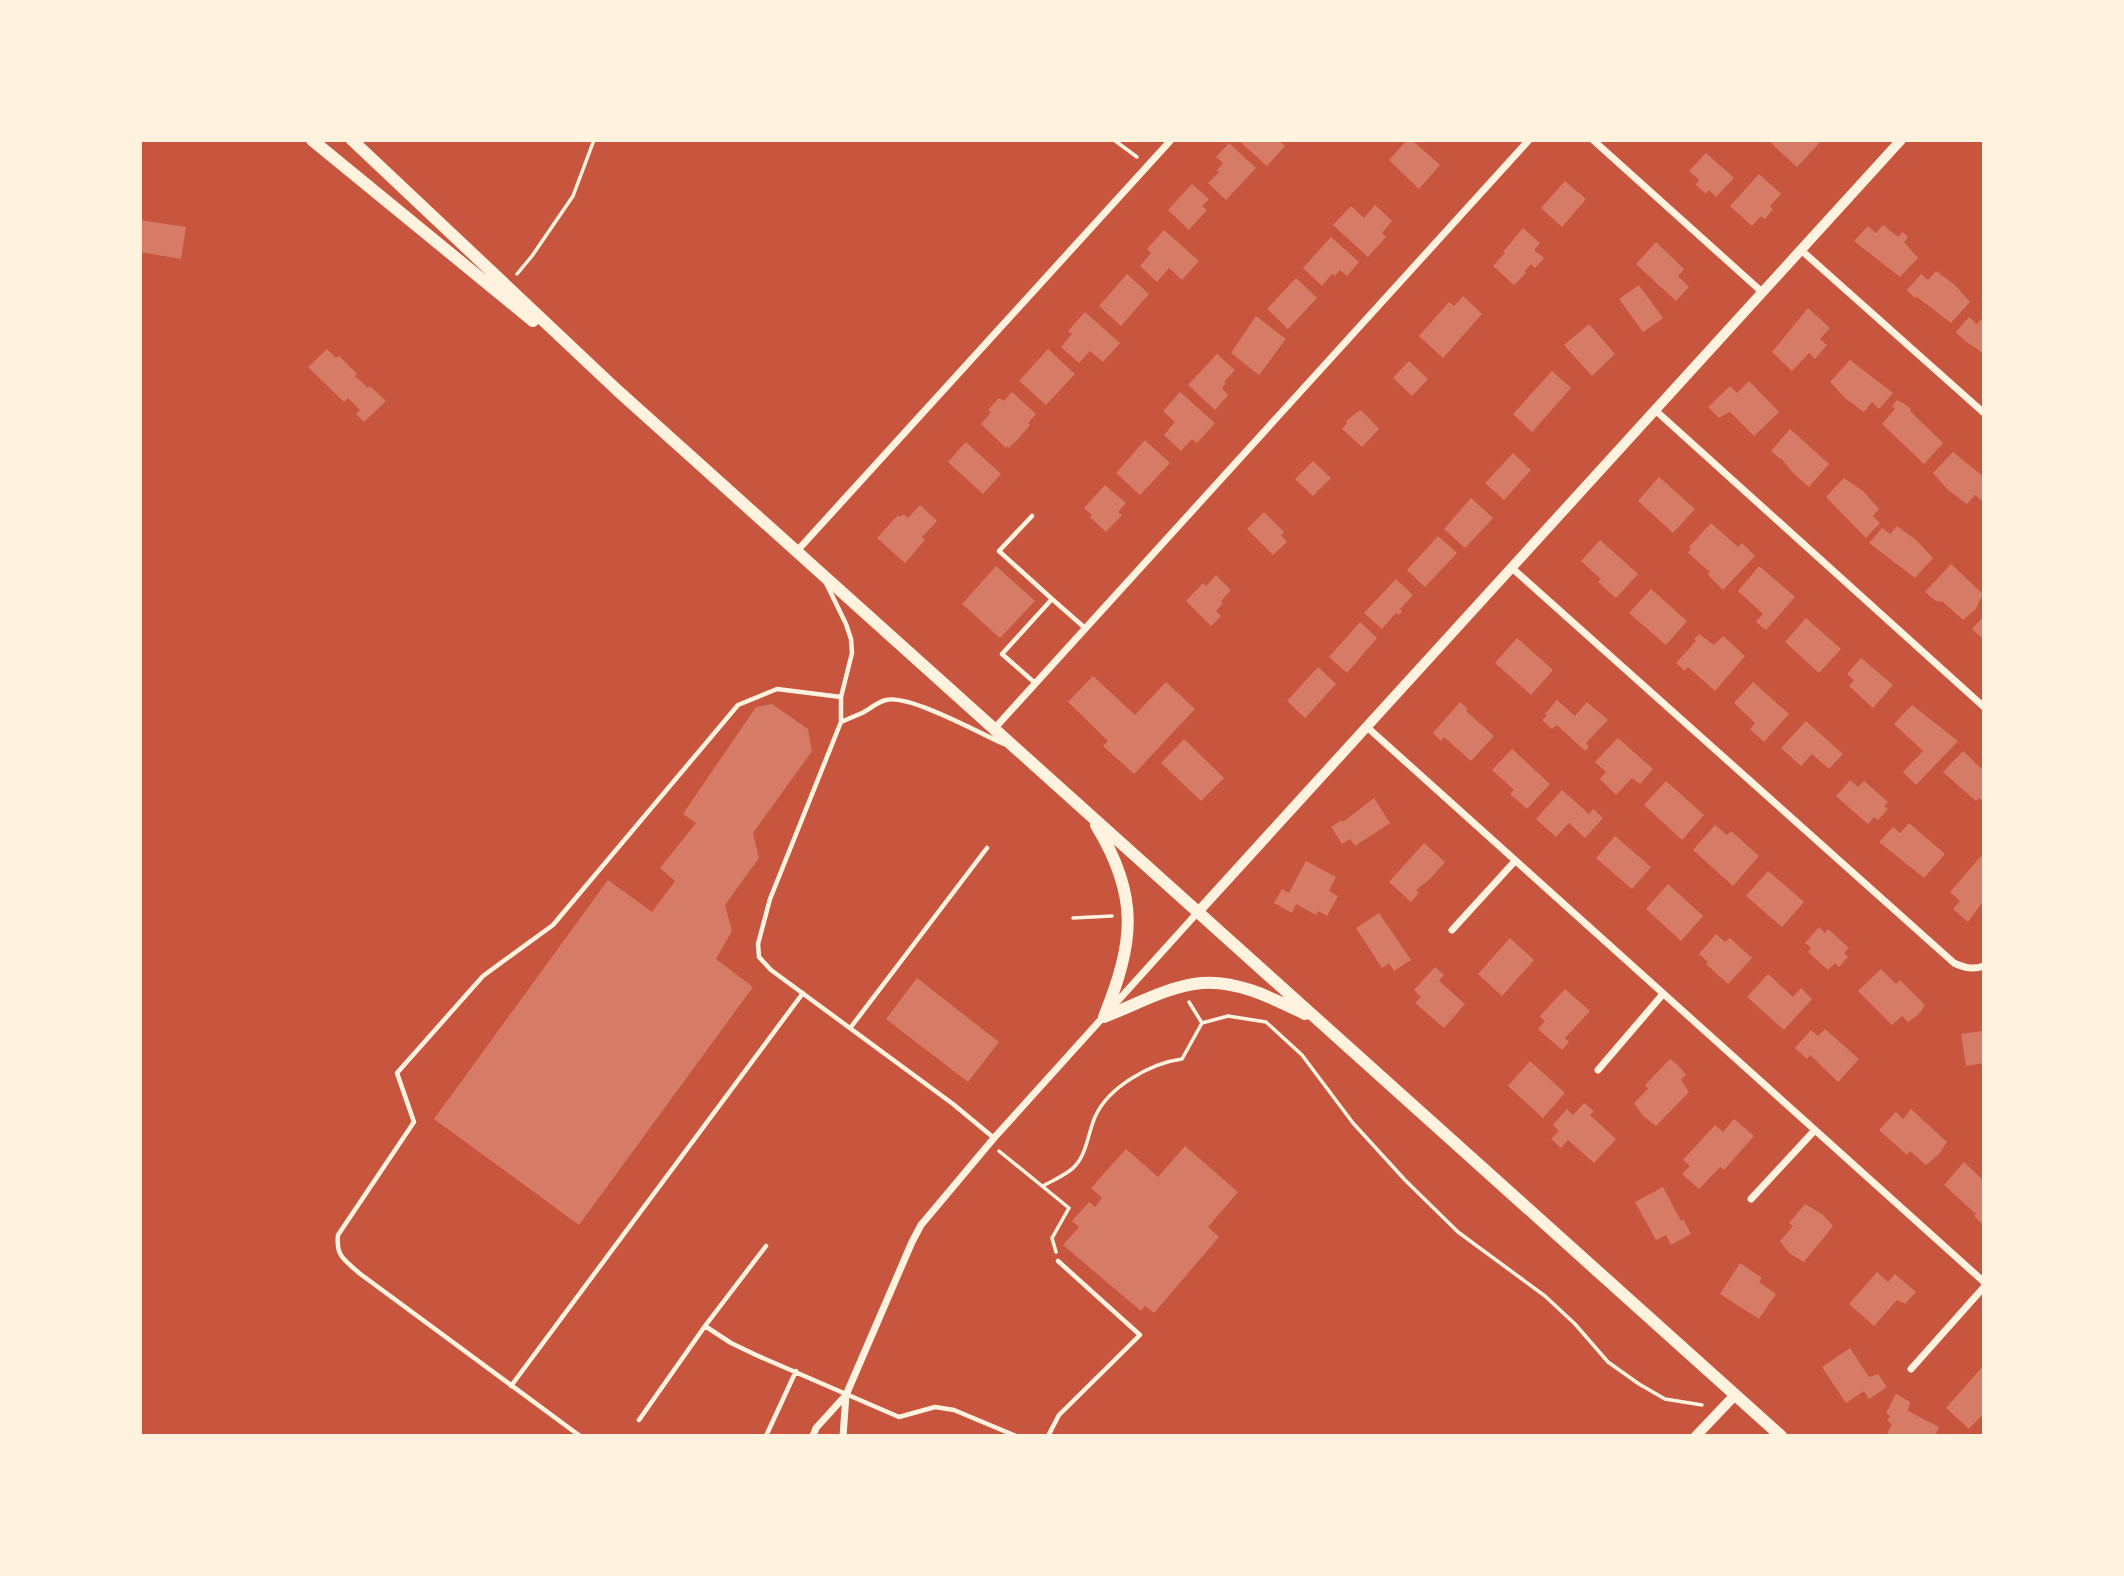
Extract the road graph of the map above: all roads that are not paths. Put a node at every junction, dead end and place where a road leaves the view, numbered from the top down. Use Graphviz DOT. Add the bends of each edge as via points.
graph roads {
  1 [pos="313,140"];
  2 [pos="352,140"];
  3 [pos="1171,140"];
  4 [pos="1529,140"];
  5 [pos="1593,140"];
  6 [pos="1901,140"];
  7 [pos="1801,250"];
  8 [pos="1762,292"];
  9 [pos="617,390"];
  10 [pos="1655,410"];
  11 [pos="1984,413"];
  12 [pos="1032,516"];
  13 [pos="797,551"];
  14 [pos="1512,568"];
  15 [pos="819,571"];
  16 [pos="1052,599"];
  17 [pos="1086,629"];
  18 [pos="1036,684"];
  19 [pos="841,697"];
  20 [pos="1984,707"];
  21 [pos="841,722"];
  22 [pos="1367,727"];
  23 [pos="994,729"];
  24 [pos="1019,751"];
  25 [pos="1088,813"];
  26 [pos="987,848"];
  27 [pos="1515,861"];
  28 [pos="1198,912"];
  29 [pos="1452,930"];
  30 [pos="1984,967"];
  31 [pos="803,993"];
  32 [pos="1663,994"];
  33 [pos="1104,1017"];
  34 [pos="1320,1021"];
  35 [pos="851,1027"];
  36 [pos="1598,1070"];
  37 [pos="1814,1131"];
  38 [pos="991,1141"];
  39 [pos="1751,1199"];
  40 [pos="766,1246"];
  41 [pos="1058,1261"];
  42 [pos="1984,1284"];
  43 [pos="705,1326"];
  44 [pos="1911,1369"];
  45 [pos="796,1371"];
  46 [pos="511,1386"];
  47 [pos="846,1395"];
  48 [pos="1735,1395"];
  49 [pos="639,1420"];
  50 [pos="580,1436"];
  51 [pos="766,1436"];
  52 [pos="813,1436"];
  53 [pos="843,1436"];
  54 [pos="1016,1436"];
  55 [pos="1048,1436"];
  56 [pos="1696,1436"];
  57 [pos="1781,1436"];
  1 -- 9 [label="main road"];
  2 -- 9 [label="main road"];
  3 -- 13 [label="street"];
  4 -- 17 [label="street"];
  5 -- 8 [label="street"];
  6 -- 7 [label="street"];
  7 -- 8 [label="street"];
  7 -- 11 [label="street"];
  8 -- 10 [label="street"];
  9 -- 13 [label="main road"];
  10 -- 14 [label="street"];
  10 -- 20 [label="street"];
  12 -- 16 [label="lane" via="999,551"];
  13 -- 15 [label="main road"];
  14 -- 22 [label="street"];
  14 -- 30 [label="street" via="1954,963 1964,968"];
  15 -- 19 [label="lane" via="851,639"];
  15 -- 23 [label="main road"];
  16 -- 17 [label="lane"];
  16 -- 18 [label="lane" via="1002,654"];
  17 -- 18 [label="street"];
  18 -- 23 [label="street"];
  19 -- 21 [label="lane"];
  19 -- 46 [label="lane" via="777,689 738,705 553,925 483,976 397,1073 414,1122 349,1216 338,1235 337,1249 359,1273"];
  21 -- 24 [label="lane" via="878,702 898,699"];
  21 -- 31 [label="lane" via="770,899 758,944 759,957"];
  22 -- 27 [label="street"];
  22 -- 28 [label="street"];
  23 -- 24 [label="main road"];
  24 -- 25 [label="main road"];
  25 -- 28 [label="main road"];
  25 -- 33 [label="main road" via="1120,872 1129,915 1124,961"];
  26 -- 35 [label="lane"];
  27 -- 29 [label="street"];
  27 -- 32 [label="street"];
  28 -- 33 [label="street"];
  28 -- 34 [label="main road"];
  31 -- 35 [label="lane"];
  31 -- 46 [label="lane"];
  32 -- 36 [label="street"];
  32 -- 37 [label="street"];
  33 -- 34 [label="main road" via="1202,983 1262,995"];
  33 -- 38 [label="street"];
  34 -- 48 [label="main road"];
  35 -- 38 [label="lane" via="953,1104"];
  37 -- 39 [label="street"];
  37 -- 42 [label="street"];
  38 -- 47 [label="street" via="912,1241"];
  40 -- 43 [label="lane"];
  41 -- 55 [label="lane" via="1140,1335 1059,1415"];
  42 -- 44 [label="street"];
  43 -- 45 [label="lane" via="731,1343"];
  43 -- 49 [label="lane"];
  45 -- 47 [label="lane"];
  45 -- 51 [label="lane"];
  46 -- 50 [label="lane"];
  47 -- 52 [label="street"];
  47 -- 53 [label="street"];
  47 -- 54 [label="lane" via="899,1417 935,1407 954,1410"];
  48 -- 56 [label="street"];
  48 -- 57 [label="main road"];
}
